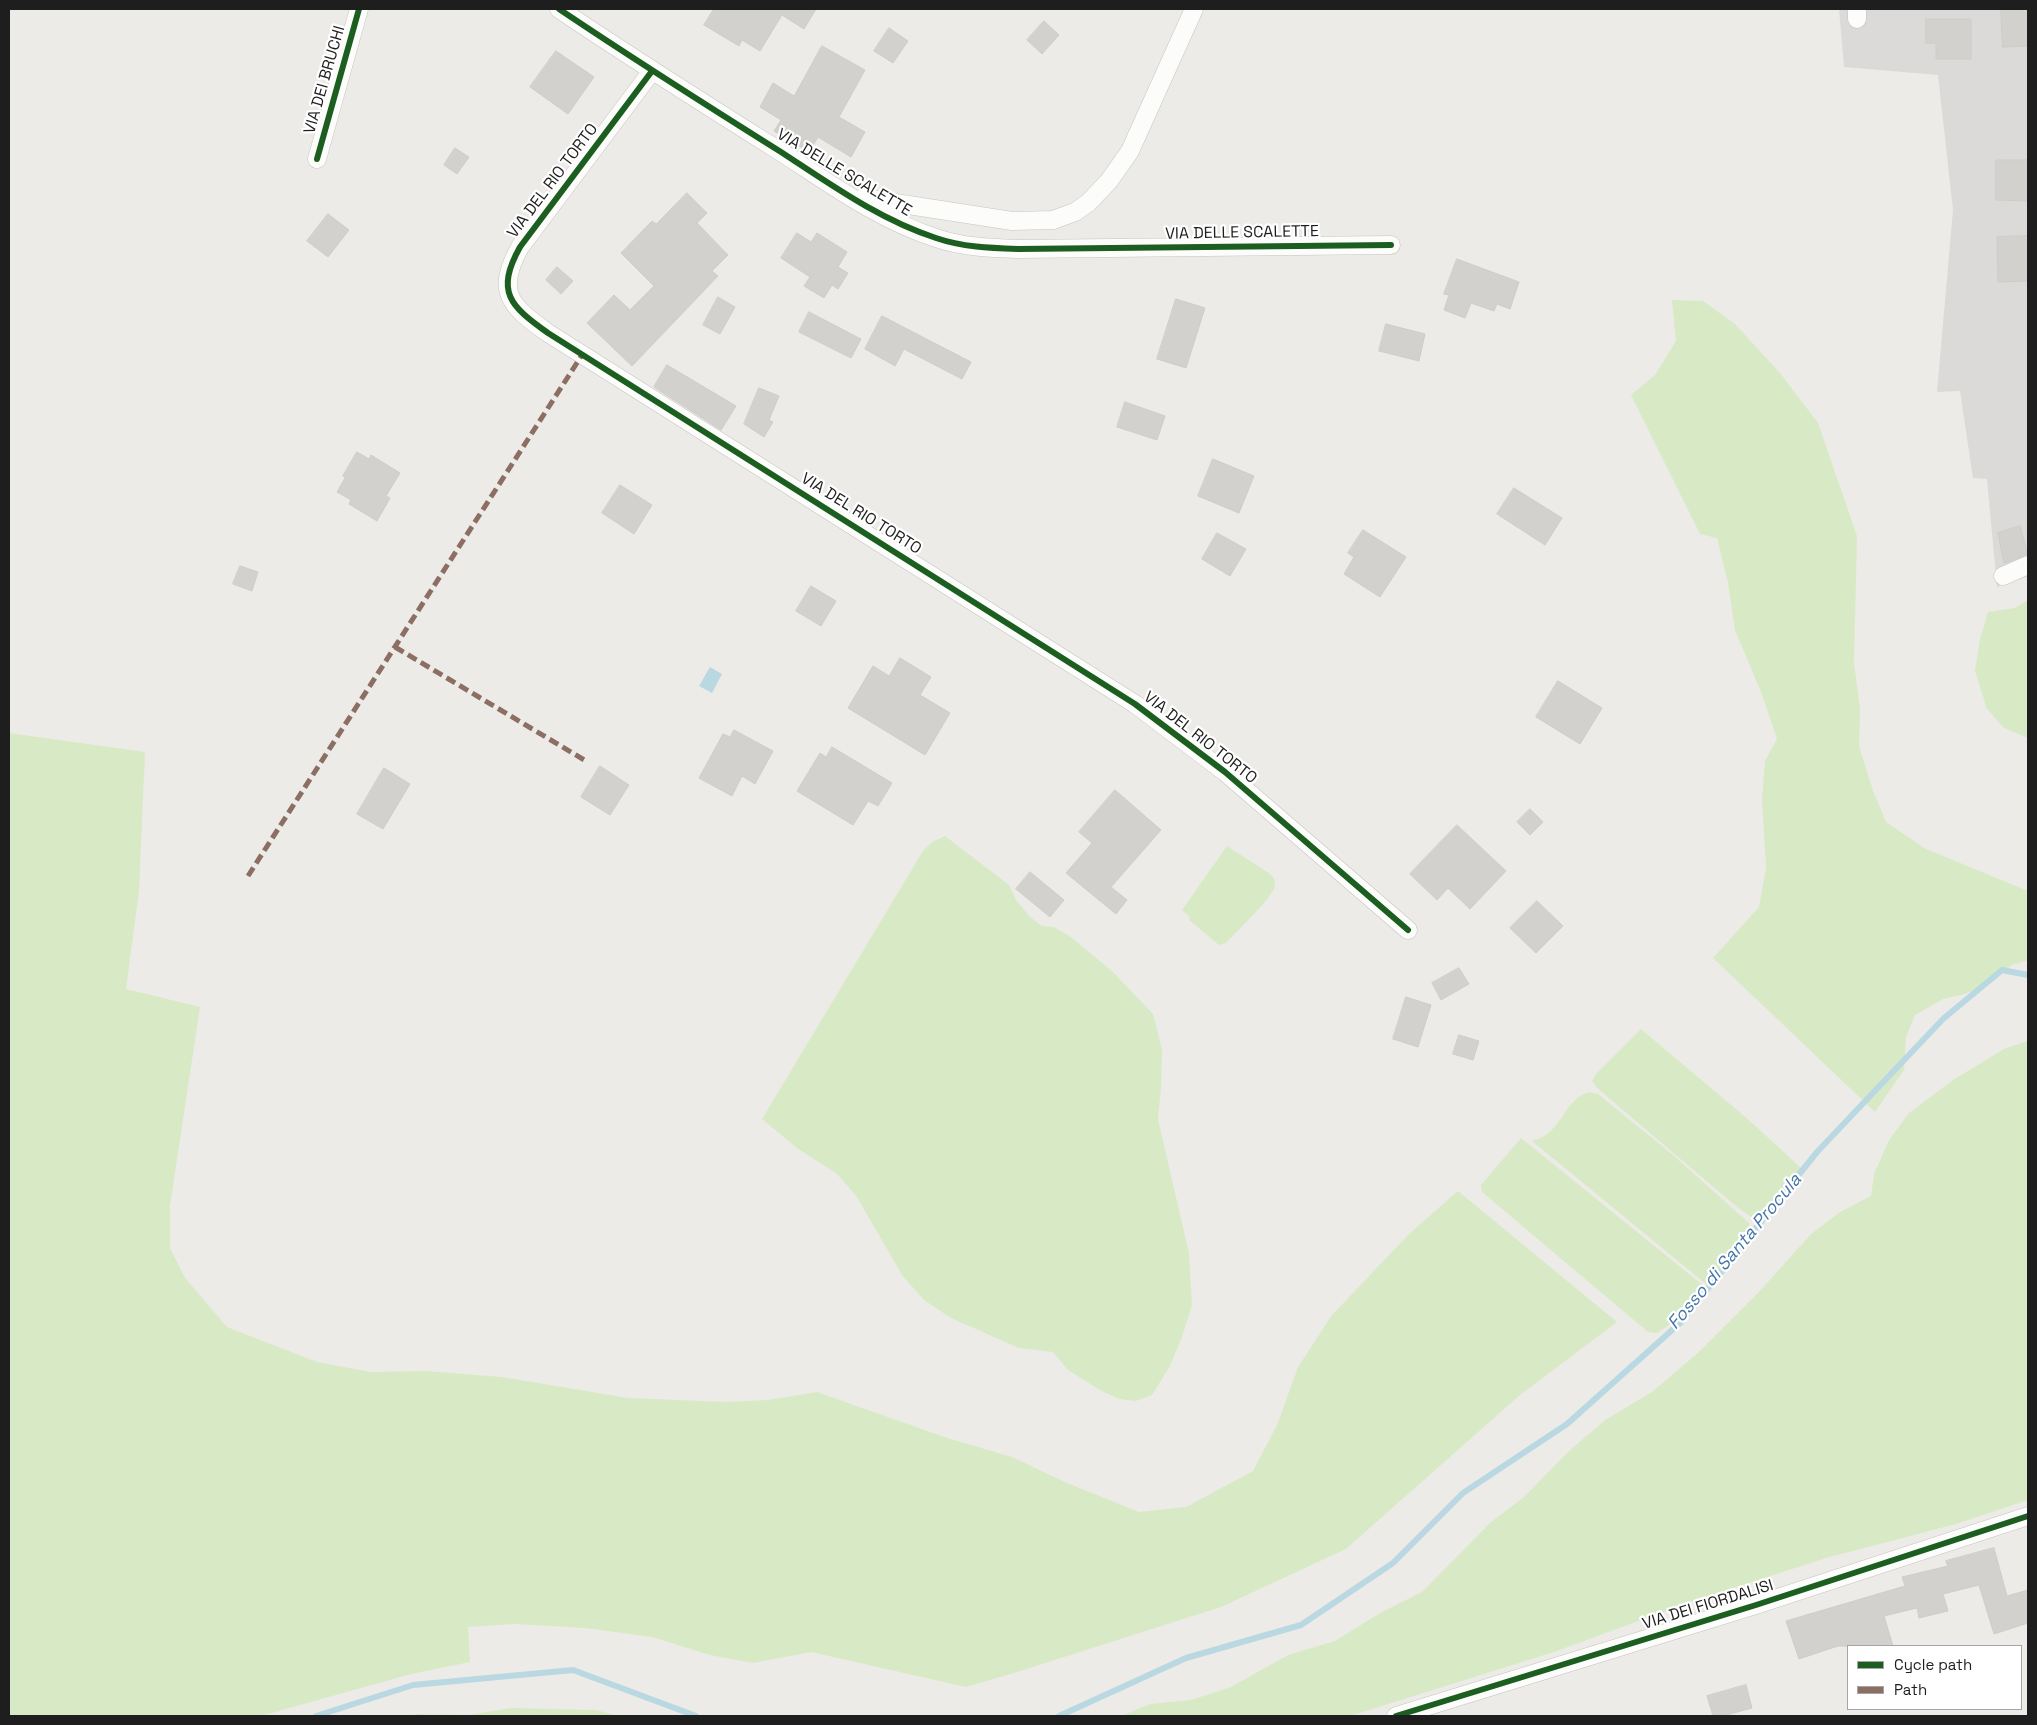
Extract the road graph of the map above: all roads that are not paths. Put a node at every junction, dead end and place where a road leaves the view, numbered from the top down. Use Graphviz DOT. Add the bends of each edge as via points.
graph roads {
  1 [pos="359,9"];
  2 [pos="558,9"];
  3 [pos="1194,9"];
  4 [pos="652,71"];
  5 [pos="317,159"];
  6 [pos="850,196"];
  7 [pos="1391,245"];
  8 [pos="2028,565"];
  9 [pos="2003,576"];
  10 [pos="1408,930"];
  11 [pos="2028,1516"];
  12 [pos="1396,1716"];
  1 -- 5 [label="street, VIA DEI BRUCHI"];
  2 -- 4 [label="street, VIA DELLE SCALETTE"];
  3 -- 6 [label="street" via="1127,156 1095,196 1069,216 1043,222 1012,221"];
  4 -- 6 [label="street, VIA DELLE SCALETTE"];
  4 -- 10 [label="street, VIA DEL RIO TORTO" via="517,252 507,277 516,307 548,333 1135,704 1225,772"];
  6 -- 7 [label="street, VIA DELLE SCALETTE" via="921,233 988,248"];
  8 -- 9 [label="street"];
  11 -- 12 [label="street, VIA DEI FIORDALISI" via="1756,1605"];
}
